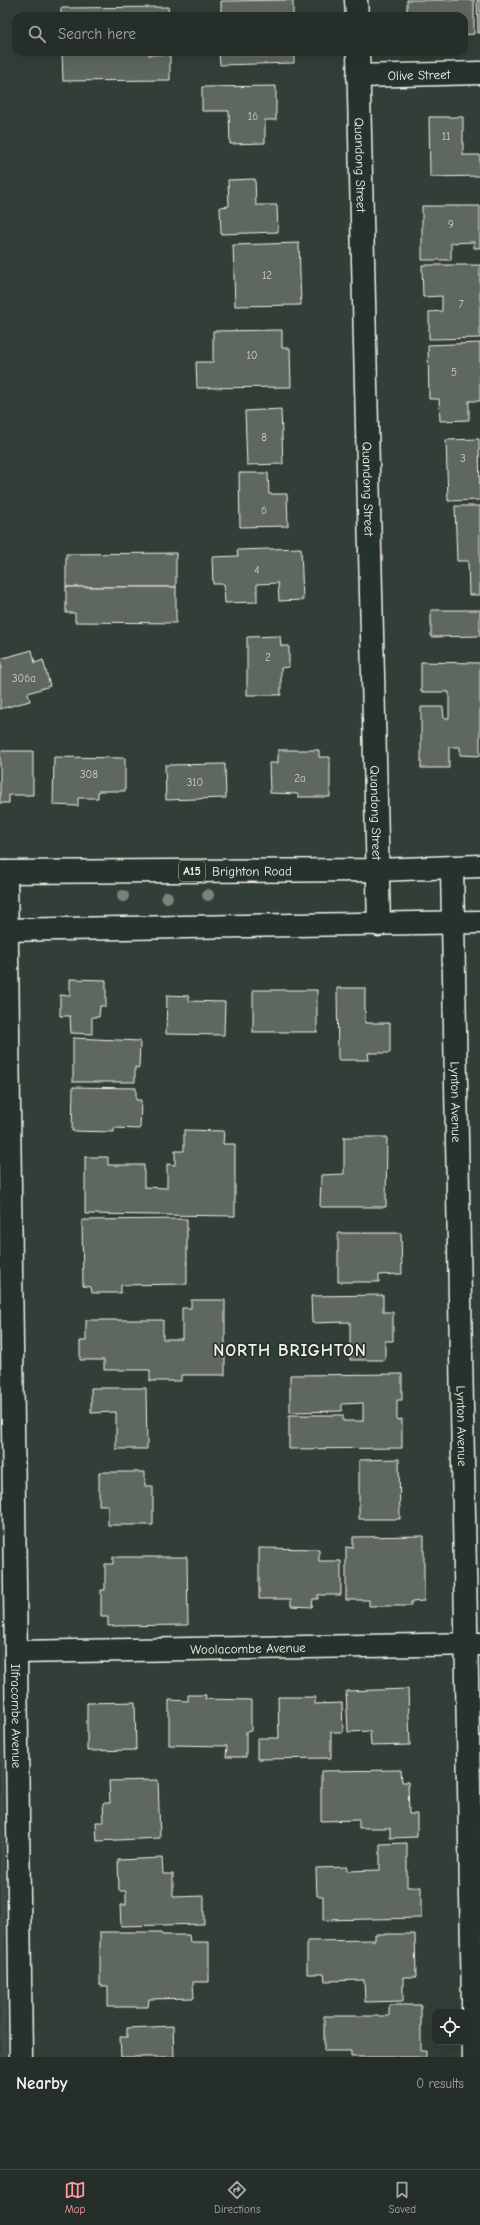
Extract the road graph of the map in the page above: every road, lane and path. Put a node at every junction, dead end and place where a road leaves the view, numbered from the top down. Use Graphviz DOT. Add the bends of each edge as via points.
graph roads {
  1 [pos="356,0"];
  2 [pos="357,12"];
  3 [pos="358,56"];
  4 [pos="480,74"];
  5 [pos="358,76"];
  6 [pos="480,866"];
  7 [pos="452,867"];
  8 [pos="378,870"];
  9 [pos="3,872"];
  10 [pos="480,922"];
  11 [pos="453,923"];
  12 [pos="379,925"];
  13 [pos="4,930"];
  14 [pos="474,1644"];
  15 [pos="16,1652"];
  16 [pos="22,2057"];
  17 [pos="474,2057"];
  1 -- 2 [label="street"];
  3 -- 5 [label="street, Quandong Street"];
  4 -- 5 [label="street, Olive Street"];
  5 -- 8 [label="street, Quandong Street"];
  6 -- 7 [label="street, Brighton Road / A15"];
  7 -- 8 [label="street, Brighton Road / A15"];
  7 -- 11 [label="street, Lynton Avenue"];
  8 -- 9 [label="street, Brighton Road / A15"];
  8 -- 12 [label="street, Quandong Street"];
  9 -- 13 [label="street, Ilfracombe Avenue"];
  10 -- 11 [label="street"];
  11 -- 12 [label="street"];
  11 -- 14 [label="street, Lynton Avenue"];
  12 -- 13 [label="street"];
  13 -- 15 [label="street, Ilfracombe Avenue"];
  14 -- 15 [label="street, Woolacombe Avenue"];
  14 -- 17 [label="street, Lynton Avenue"];
  15 -- 16 [label="street, Ilfracombe Avenue"];
}
